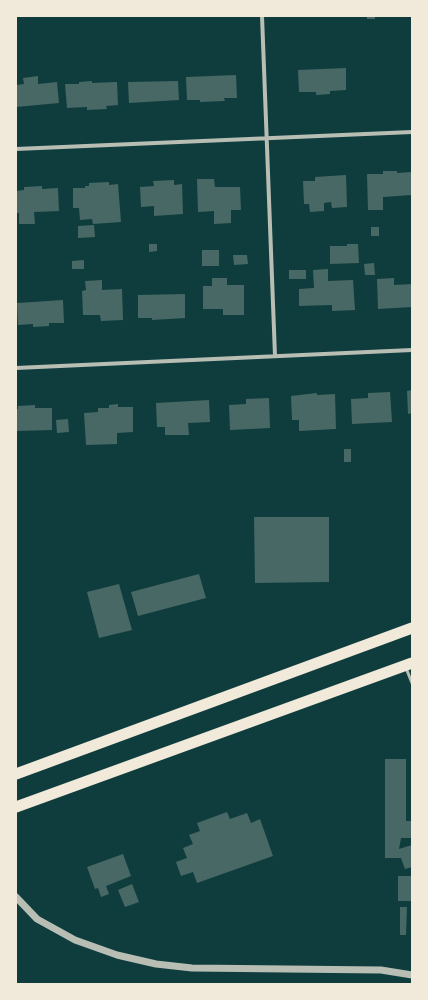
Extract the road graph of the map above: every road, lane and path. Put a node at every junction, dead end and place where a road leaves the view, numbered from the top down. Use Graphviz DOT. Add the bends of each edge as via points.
graph roads {
  1 [pos="262,16"];
  2 [pos="412,132"];
  3 [pos="266,138"];
  4 [pos="16,149"];
  5 [pos="412,350"];
  6 [pos="275,356"];
  7 [pos="16,368"];
  8 [pos="412,628"];
  9 [pos="408,664"];
  10 [pos="412,683"];
  11 [pos="16,774"];
  12 [pos="16,807"];
  13 [pos="16,897"];
  14 [pos="412,975"];
  1 -- 3 [label="street"];
  2 -- 3 [label="street"];
  3 -- 4 [label="street"];
  3 -- 6 [label="street"];
  5 -- 6 [label="street"];
  6 -- 7 [label="street"];
  8 -- 11 [label="highway"];
  9 -- 10 [label="lane"];
  9 -- 12 [label="highway"];
  13 -- 14 [label="street" via="37,918 75,940 117,955 156,964 192,968 381,970"];
}
